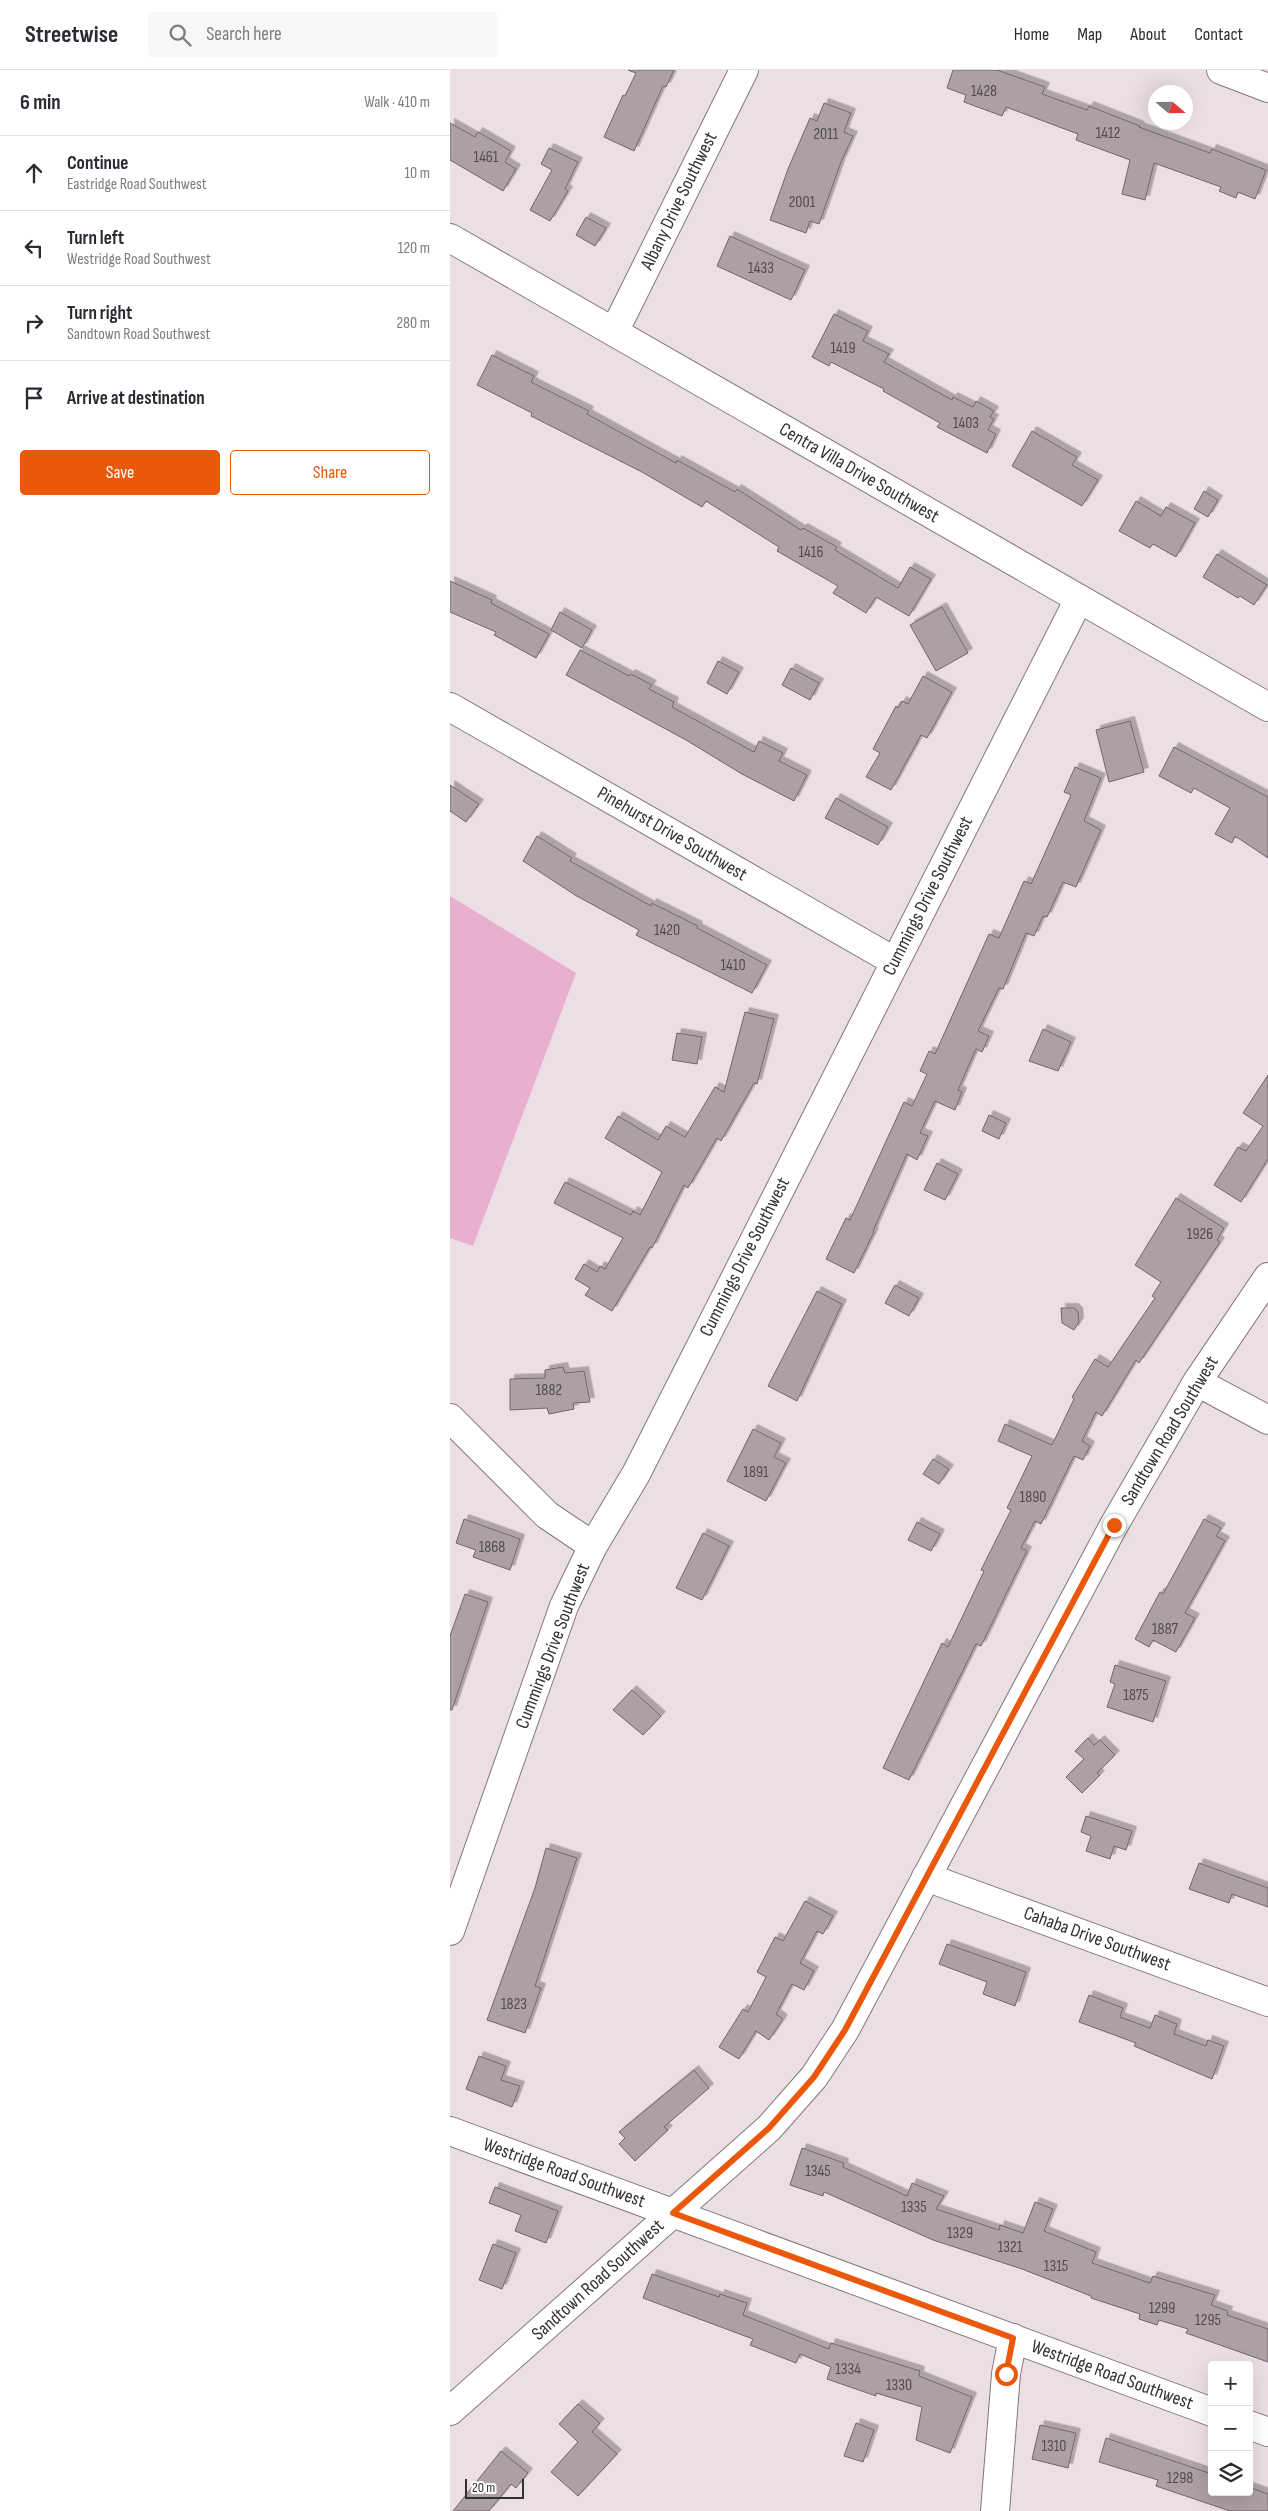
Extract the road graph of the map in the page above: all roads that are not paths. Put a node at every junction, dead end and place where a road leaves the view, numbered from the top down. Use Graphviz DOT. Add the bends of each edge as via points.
graph roads {
  1 [pos="744,70"];
  2 [pos="1221,70"];
  3 [pos="1268,88"];
  4 [pos="450,238"];
  5 [pos="614,332"];
  6 [pos="1079,599"];
  7 [pos="450,707"];
  8 [pos="1268,708"];
  9 [pos="894,961"];
  10 [pos="1268,1277"];
  11 [pos="1197,1382"];
  12 [pos="450,1418"];
  13 [pos="1268,1420"];
  14 [pos="593,1546"];
  15 [pos="926,1877"];
  16 [pos="450,1931"];
  17 [pos="1268,2002"];
  18 [pos="450,2131"];
  19 [pos="673,2213"];
  20 [pos="1013,2338"];
  21 [pos="450,2411"];
  22 [pos="1208,2411"];
  23 [pos="1253,2427"];
  24 [pos="1268,2432"];
  25 [pos="994,2511"];
  1 -- 5 [label="street, Albany Drive Southwest"];
  2 -- 3 [label="street"];
  4 -- 5 [label="street, Centra Villa Drive Southwest"];
  5 -- 6 [label="street, Centra Villa Drive Southwest"];
  6 -- 8 [label="street, Centra Villa Drive Southwest"];
  6 -- 9 [label="street, Cummings Drive Southwest"];
  7 -- 9 [label="street, Pinehurst Drive Southwest"];
  9 -- 14 [label="street, Cummings Drive Southwest" via="636,1474"];
  10 -- 11 [label="street, Sandtown Road Southwest"];
  11 -- 13 [label="street"];
  11 -- 15 [label="street, Sandtown Road Southwest" via="1114,1525"];
  12 -- 14 [label="street" via="547,1515"];
  14 -- 16 [label="street, Cummings Drive Southwest" via="564,1606"];
  15 -- 17 [label="street, Cahaba Drive Southwest"];
  15 -- 19 [label="street, Sandtown Road Southwest" via="845,2030 814,2077 769,2128"];
  18 -- 19 [label="street, Westridge Road Southwest"];
  19 -- 20 [label="street, Westridge Road Southwest"];
  19 -- 21 [label="street, Sandtown Road Southwest"];
  20 -- 22 [label="street, Westridge Road Southwest"];
  20 -- 25 [label="street" via="1006,2374"];
  23 -- 24 [label="street"];
}
